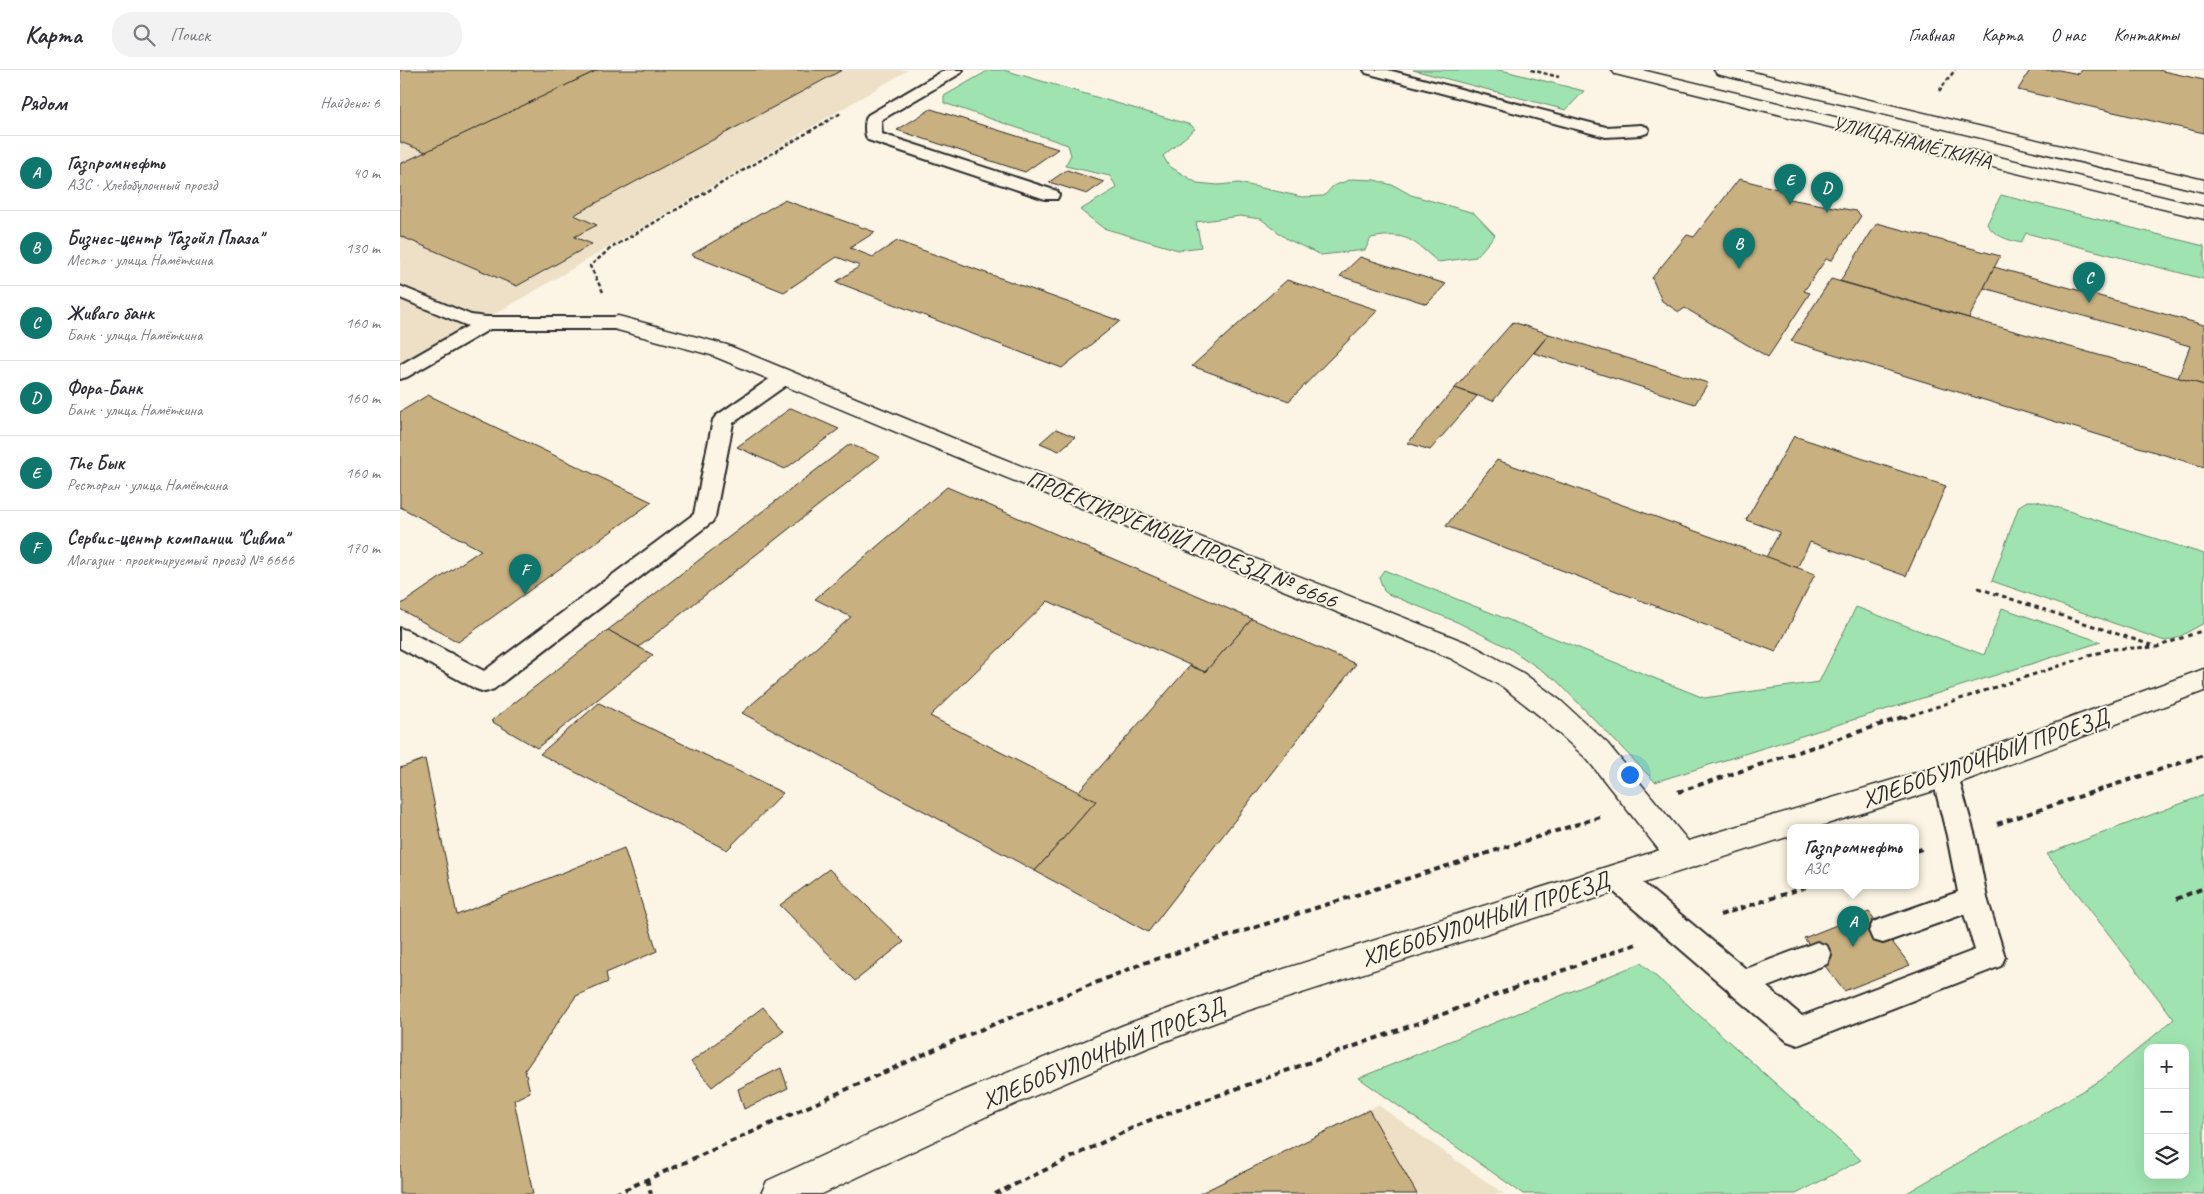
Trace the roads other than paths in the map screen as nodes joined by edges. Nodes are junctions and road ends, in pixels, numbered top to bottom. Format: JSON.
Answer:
{"nodes":[{"id":1,"x":956,"y":70,"type":"edge"},
{"id":2,"x":1371,"y":70,"type":"edge"},
{"id":3,"x":1621,"y":70,"type":"edge"},
{"id":4,"x":1723,"y":70,"type":"edge"},
{"id":5,"x":1641,"y":130,"type":"dead end"},
{"id":6,"x":2204,"y":186,"type":"edge"},
{"id":7,"x":1051,"y":195,"type":"dead end"},
{"id":8,"x":2204,"y":214,"type":"edge"},
{"id":9,"x":400,"y":291,"type":"edge"},
{"id":10,"x":486,"y":323,"type":"junction"},
{"id":11,"x":618,"y":323,"type":"joint"},
{"id":12,"x":400,"y":373,"type":"edge"},
{"id":13,"x":785,"y":377,"type":"junction"},
{"id":14,"x":400,"y":637,"type":"edge"},
{"id":15,"x":2204,"y":680,"type":"edge"},
{"id":16,"x":1945,"y":776,"type":"junction"},
{"id":17,"x":1787,"y":824,"type":"edge"},
{"id":18,"x":1787,"y":824,"type":"edge"},
{"id":19,"x":1682,"y":856,"type":"junction"},
{"id":20,"x":1616,"y":877,"type":"junction"},
{"id":21,"x":1973,"y":898,"type":"junction"},
{"id":22,"x":1883,"y":931,"type":"dead end"},
{"id":23,"x":1817,"y":955,"type":"dead end"},
{"id":24,"x":1740,"y":984,"type":"junction"},
{"id":25,"x":780,"y":1194,"type":"edge"}],
"edges":[{"from":1,"to":7,"type":"lane"},
{"from":2,"to":5,"type":"lane"},
{"from":3,"to":8,"type":"street","name":"УЛИЦА НАМЁТКИНА"},
{"from":4,"to":6,"type":"street","name":"УЛИЦА НАМЁТКИНА"},
{"from":9,"to":10,"type":"lane"},
{"from":10,"to":11,"type":"lane"},
{"from":10,"to":12,"type":"lane"},
{"from":11,"to":13,"type":"street","name":"ПРОЕКТИРУЕМЫЙ ПРОЕЗД № 6666"},
{"from":13,"to":14,"type":"lane"},
{"from":13,"to":19,"type":"street","name":"ПРОЕКТИРУЕМЫЙ ПРОЕЗД № 6666"},
{"from":15,"to":16,"type":"street","name":"ХЛЕБОБУЛОЧНЫЙ ПРОЕЗД"},
{"from":16,"to":18,"type":"street","name":"ХЛЕБОБУЛОЧНЫЙ ПРОЕЗД"},
{"from":16,"to":21,"type":"lane"},
{"from":17,"to":19,"type":"street","name":"ХЛЕБОБУЛОЧНЫЙ ПРОЕЗД"},
{"from":19,"to":20,"type":"street","name":"ХЛЕБОБУЛОЧНЫЙ ПРОЕЗД"},
{"from":20,"to":24,"type":"lane"},
{"from":20,"to":25,"type":"street","name":"ХЛЕБОБУЛОЧНЫЙ ПРОЕЗД"},
{"from":21,"to":22,"type":"lane"},
{"from":21,"to":24,"type":"lane"},
{"from":23,"to":24,"type":"lane"}]}
